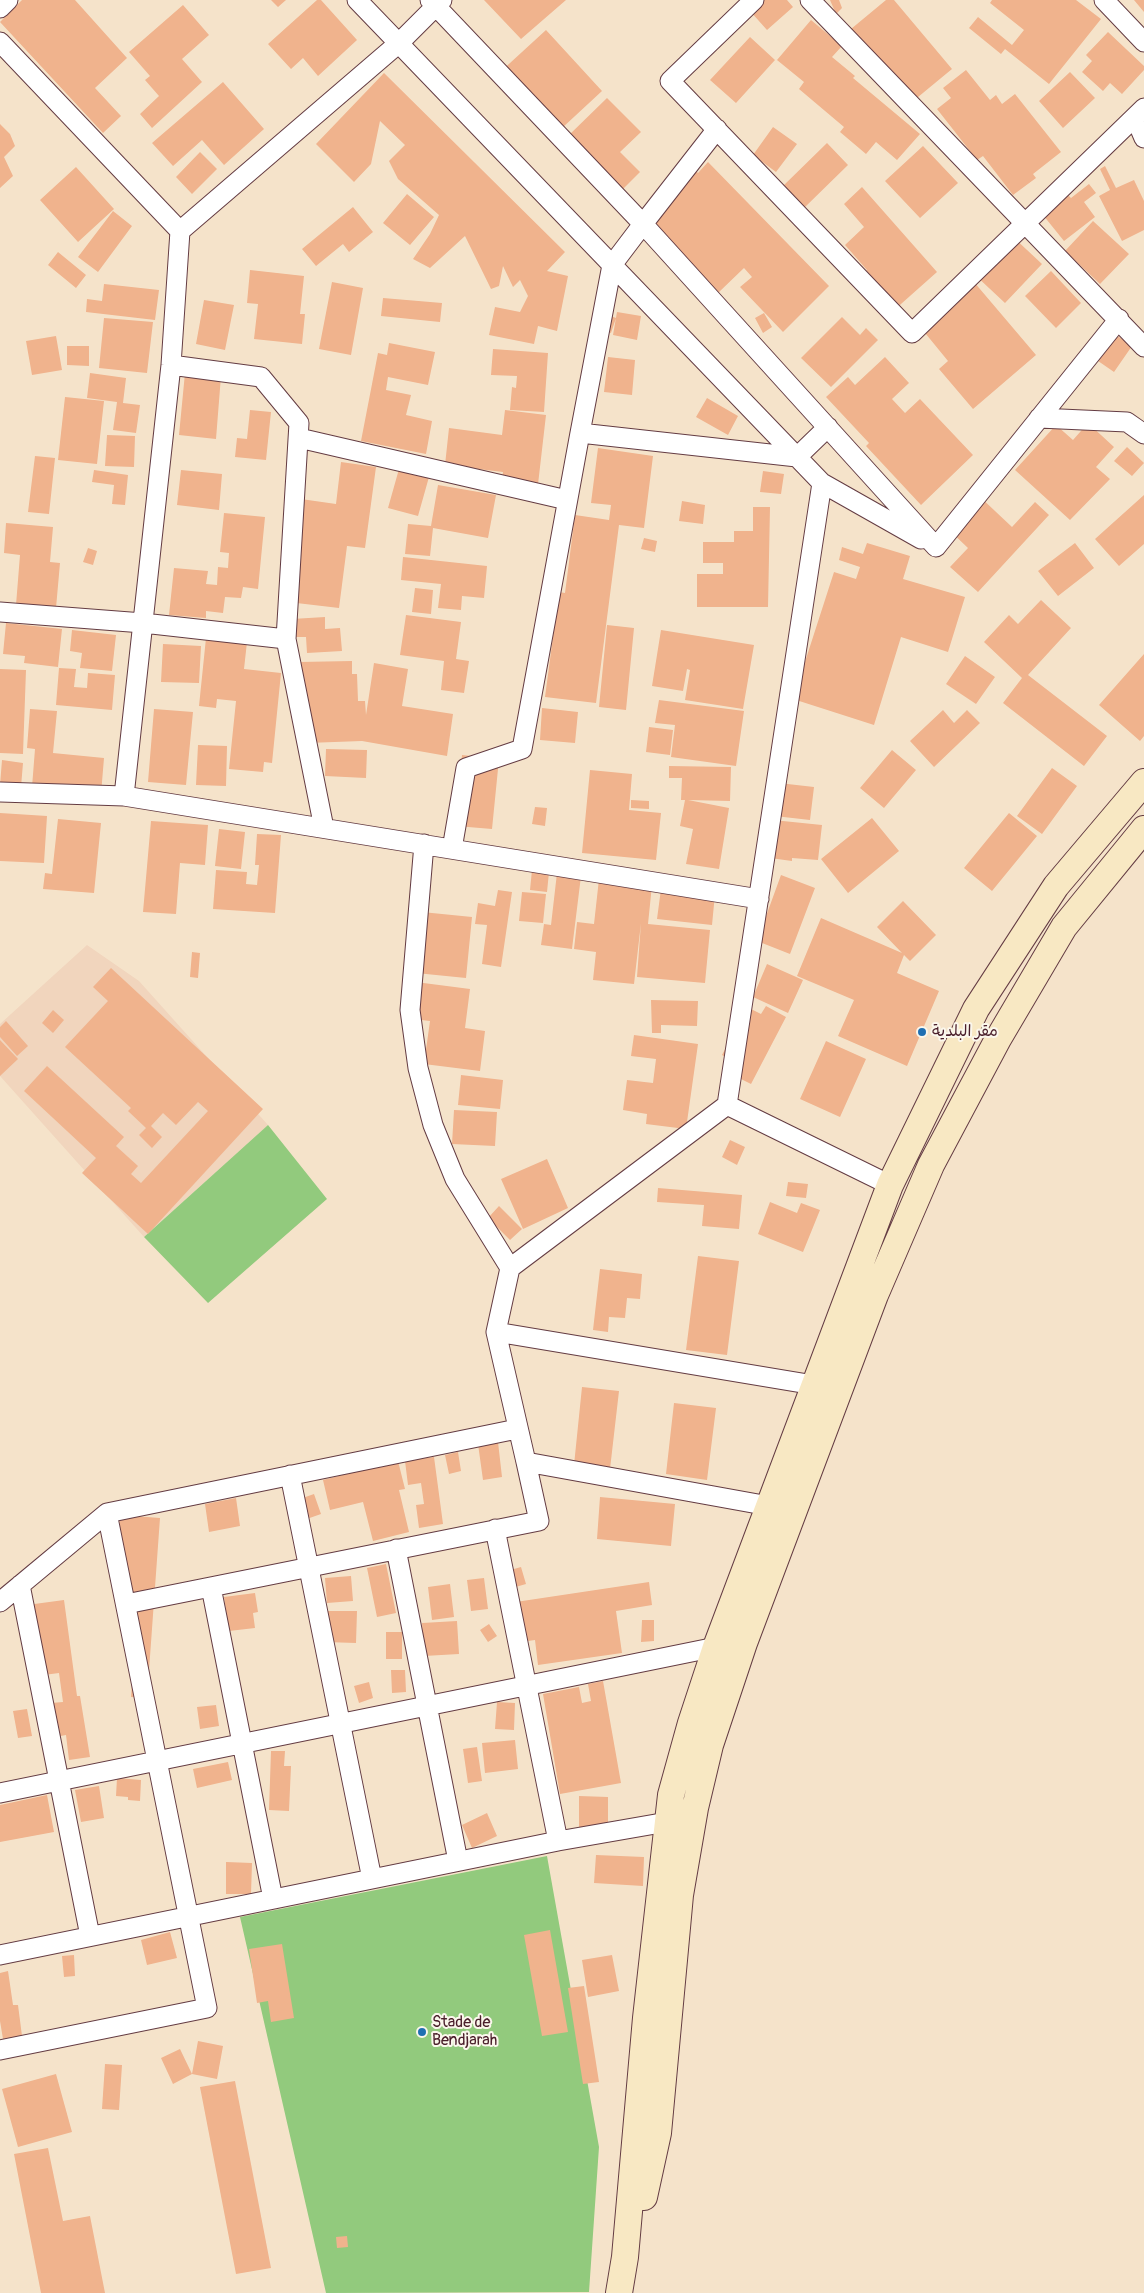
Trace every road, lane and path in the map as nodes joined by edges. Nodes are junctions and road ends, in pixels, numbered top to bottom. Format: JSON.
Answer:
{"nodes":[{"id":1,"x":8,"y":0,"type":"edge"},
{"id":2,"x":357,"y":0,"type":"edge"},
{"id":3,"x":754,"y":0,"type":"edge"},
{"id":4,"x":810,"y":0,"type":"edge"},
{"id":5,"x":1104,"y":0,"type":"edge"},
{"id":6,"x":436,"y":2,"type":"edge"},
{"id":7,"x":0,"y":8,"type":"edge"},
{"id":8,"x":0,"y":42,"type":"edge"},
{"id":9,"x":1144,"y":42,"type":"edge"},
{"id":10,"x":399,"y":43,"type":"junction"},
{"id":11,"x":1139,"y":112,"type":"edge"},
{"id":12,"x":717,"y":129,"type":"junction"},
{"id":13,"x":1144,"y":138,"type":"edge"},
{"id":14,"x":1024,"y":223,"type":"junction"},
{"id":15,"x":643,"y":224,"type":"junction"},
{"id":16,"x":180,"y":232,"type":"junction"},
{"id":17,"x":612,"y":265,"type":"junction"},
{"id":18,"x":1119,"y":319,"type":"junction"},
{"id":19,"x":1144,"y":347,"type":"edge"},
{"id":20,"x":171,"y":365,"type":"junction"},
{"id":21,"x":1039,"y":418,"type":"junction"},
{"id":22,"x":828,"y":427,"type":"junction"},
{"id":23,"x":580,"y":433,"type":"junction"},
{"id":24,"x":1144,"y":434,"type":"edge"},
{"id":25,"x":299,"y":438,"type":"junction"},
{"id":26,"x":797,"y":457,"type":"junction"},
{"id":27,"x":822,"y":483,"type":"junction"},
{"id":28,"x":568,"y":500,"type":"junction"},
{"id":29,"x":936,"y":547,"type":"junction"},
{"id":30,"x":0,"y":612,"type":"edge"},
{"id":31,"x":143,"y":623,"type":"junction"},
{"id":32,"x":286,"y":639,"type":"junction"},
{"id":33,"x":1144,"y":782,"type":"edge"},
{"id":34,"x":0,"y":792,"type":"edge"},
{"id":35,"x":124,"y":796,"type":"junction"},
{"id":36,"x":324,"y":828,"type":"junction"},
{"id":37,"x":1144,"y":830,"type":"edge"},
{"id":38,"x":424,"y":844,"type":"junction"},
{"id":39,"x":452,"y":849,"type":"junction"},
{"id":40,"x":759,"y":900,"type":"junction"},
{"id":41,"x":727,"y":1104,"type":"junction"},
{"id":42,"x":890,"y":1185,"type":"junction"},
{"id":43,"x":510,"y":1268,"type":"junction"},
{"id":44,"x":496,"y":1332,"type":"junction"},
{"id":45,"x":814,"y":1386,"type":"junction"},
{"id":46,"x":517,"y":1429,"type":"junction"},
{"id":47,"x":526,"y":1462,"type":"junction"},
{"id":48,"x":290,"y":1475,"type":"junction"},
{"id":49,"x":769,"y":1506,"type":"junction"},
{"id":50,"x":107,"y":1512,"type":"junction"},
{"id":51,"x":496,"y":1529,"type":"junction"},
{"id":52,"x":396,"y":1549,"type":"junction"},
{"id":53,"x":309,"y":1567,"type":"junction"},
{"id":54,"x":20,"y":1585,"type":"junction"},
{"id":55,"x":211,"y":1587,"type":"junction"},
{"id":56,"x":0,"y":1602,"type":"edge"},
{"id":57,"x":126,"y":1604,"type":"junction"},
{"id":58,"x":716,"y":1647,"type":"junction"},
{"id":59,"x":527,"y":1686,"type":"junction"},
{"id":60,"x":427,"y":1706,"type":"junction"},
{"id":61,"x":340,"y":1724,"type":"junction"},
{"id":62,"x":242,"y":1744,"type":"junction"},
{"id":63,"x":157,"y":1761,"type":"junction"},
{"id":64,"x":59,"y":1781,"type":"junction"},
{"id":65,"x":0,"y":1793,"type":"edge"},
{"id":66,"x":667,"y":1822,"type":"junction"},
{"id":67,"x":558,"y":1841,"type":"junction"},
{"id":68,"x":458,"y":1861,"type":"junction"},
{"id":69,"x":372,"y":1879,"type":"junction"},
{"id":70,"x":273,"y":1899,"type":"junction"},
{"id":71,"x":188,"y":1916,"type":"junction"},
{"id":72,"x":90,"y":1936,"type":"junction"},
{"id":73,"x":0,"y":1954,"type":"edge"},
{"id":74,"x":0,"y":2050,"type":"edge"},
{"id":75,"x":625,"y":2257,"type":"junction"},
{"id":76,"x":620,"y":2293,"type":"edge"}],
"edges":[{"from":1,"to":7,"type":"street"},
{"from":2,"to":10,"type":"street"},
{"from":3,"to":12,"type":"street"},
{"from":4,"to":14,"type":"street"},
{"from":5,"to":9,"type":"street"},
{"from":6,"to":10,"type":"street"},
{"from":6,"to":15,"type":"street"},
{"from":8,"to":16,"type":"street"},
{"from":10,"to":16,"type":"street"},
{"from":10,"to":17,"type":"street"},
{"from":11,"to":13,"type":"street"},
{"from":11,"to":14,"type":"street"},
{"from":12,"to":14,"type":"street"},
{"from":12,"to":15,"type":"street"},
{"from":14,"to":18,"type":"street"},
{"from":15,"to":17,"type":"street"},
{"from":15,"to":22,"type":"street"},
{"from":16,"to":20,"type":"street"},
{"from":17,"to":23,"type":"street"},
{"from":17,"to":26,"type":"street"},
{"from":18,"to":19,"type":"street"},
{"from":18,"to":21,"type":"street"},
{"from":20,"to":25,"type":"street"},
{"from":20,"to":31,"type":"street"},
{"from":21,"to":24,"type":"street"},
{"from":21,"to":29,"type":"street"},
{"from":22,"to":26,"type":"street"},
{"from":22,"to":29,"type":"street"},
{"from":23,"to":26,"type":"street"},
{"from":23,"to":28,"type":"street"},
{"from":25,"to":28,"type":"street"},
{"from":25,"to":32,"type":"street"},
{"from":26,"to":27,"type":"street"},
{"from":27,"to":29,"type":"street"},
{"from":27,"to":40,"type":"street"},
{"from":28,"to":39,"type":"street"},
{"from":30,"to":31,"type":"street"},
{"from":31,"to":32,"type":"street"},
{"from":31,"to":35,"type":"street"},
{"from":32,"to":36,"type":"street"},
{"from":33,"to":42,"type":"main road"},
{"from":34,"to":35,"type":"street"},
{"from":35,"to":36,"type":"street"},
{"from":36,"to":38,"type":"street"},
{"from":37,"to":75,"type":"main road"},
{"from":38,"to":39,"type":"street"},
{"from":38,"to":43,"type":"street"},
{"from":39,"to":40,"type":"street"},
{"from":40,"to":41,"type":"street"},
{"from":41,"to":42,"type":"street"},
{"from":41,"to":43,"type":"street"},
{"from":42,"to":45,"type":"main road"},
{"from":43,"to":44,"type":"street"},
{"from":44,"to":45,"type":"street"},
{"from":44,"to":46,"type":"street"},
{"from":45,"to":49,"type":"main road"},
{"from":46,"to":47,"type":"street"},
{"from":46,"to":48,"type":"street"},
{"from":47,"to":49,"type":"street"},
{"from":47,"to":51,"type":"street"},
{"from":48,"to":50,"type":"street"},
{"from":48,"to":53,"type":"street"},
{"from":49,"to":58,"type":"main road"},
{"from":50,"to":54,"type":"street"},
{"from":50,"to":57,"type":"street"},
{"from":51,"to":52,"type":"street"},
{"from":51,"to":59,"type":"street"},
{"from":52,"to":53,"type":"street"},
{"from":52,"to":60,"type":"street"},
{"from":53,"to":55,"type":"street"},
{"from":53,"to":61,"type":"street"},
{"from":54,"to":56,"type":"street"},
{"from":54,"to":64,"type":"street"},
{"from":55,"to":57,"type":"street"},
{"from":55,"to":62,"type":"street"},
{"from":57,"to":63,"type":"street"},
{"from":58,"to":59,"type":"street"},
{"from":58,"to":66,"type":"main road"},
{"from":59,"to":60,"type":"street"},
{"from":59,"to":67,"type":"street"},
{"from":60,"to":61,"type":"street"},
{"from":60,"to":68,"type":"street"},
{"from":61,"to":62,"type":"street"},
{"from":61,"to":69,"type":"street"},
{"from":62,"to":63,"type":"street"},
{"from":62,"to":70,"type":"street"},
{"from":63,"to":64,"type":"street"},
{"from":63,"to":71,"type":"street"},
{"from":64,"to":65,"type":"street"},
{"from":64,"to":72,"type":"street"},
{"from":66,"to":67,"type":"street"},
{"from":66,"to":75,"type":"main road"},
{"from":67,"to":68,"type":"street"},
{"from":68,"to":69,"type":"street"},
{"from":69,"to":70,"type":"street"},
{"from":70,"to":71,"type":"street"},
{"from":71,"to":72,"type":"street"},
{"from":71,"to":74,"type":"street"},
{"from":72,"to":73,"type":"street"},
{"from":75,"to":76,"type":"main road"}]}
